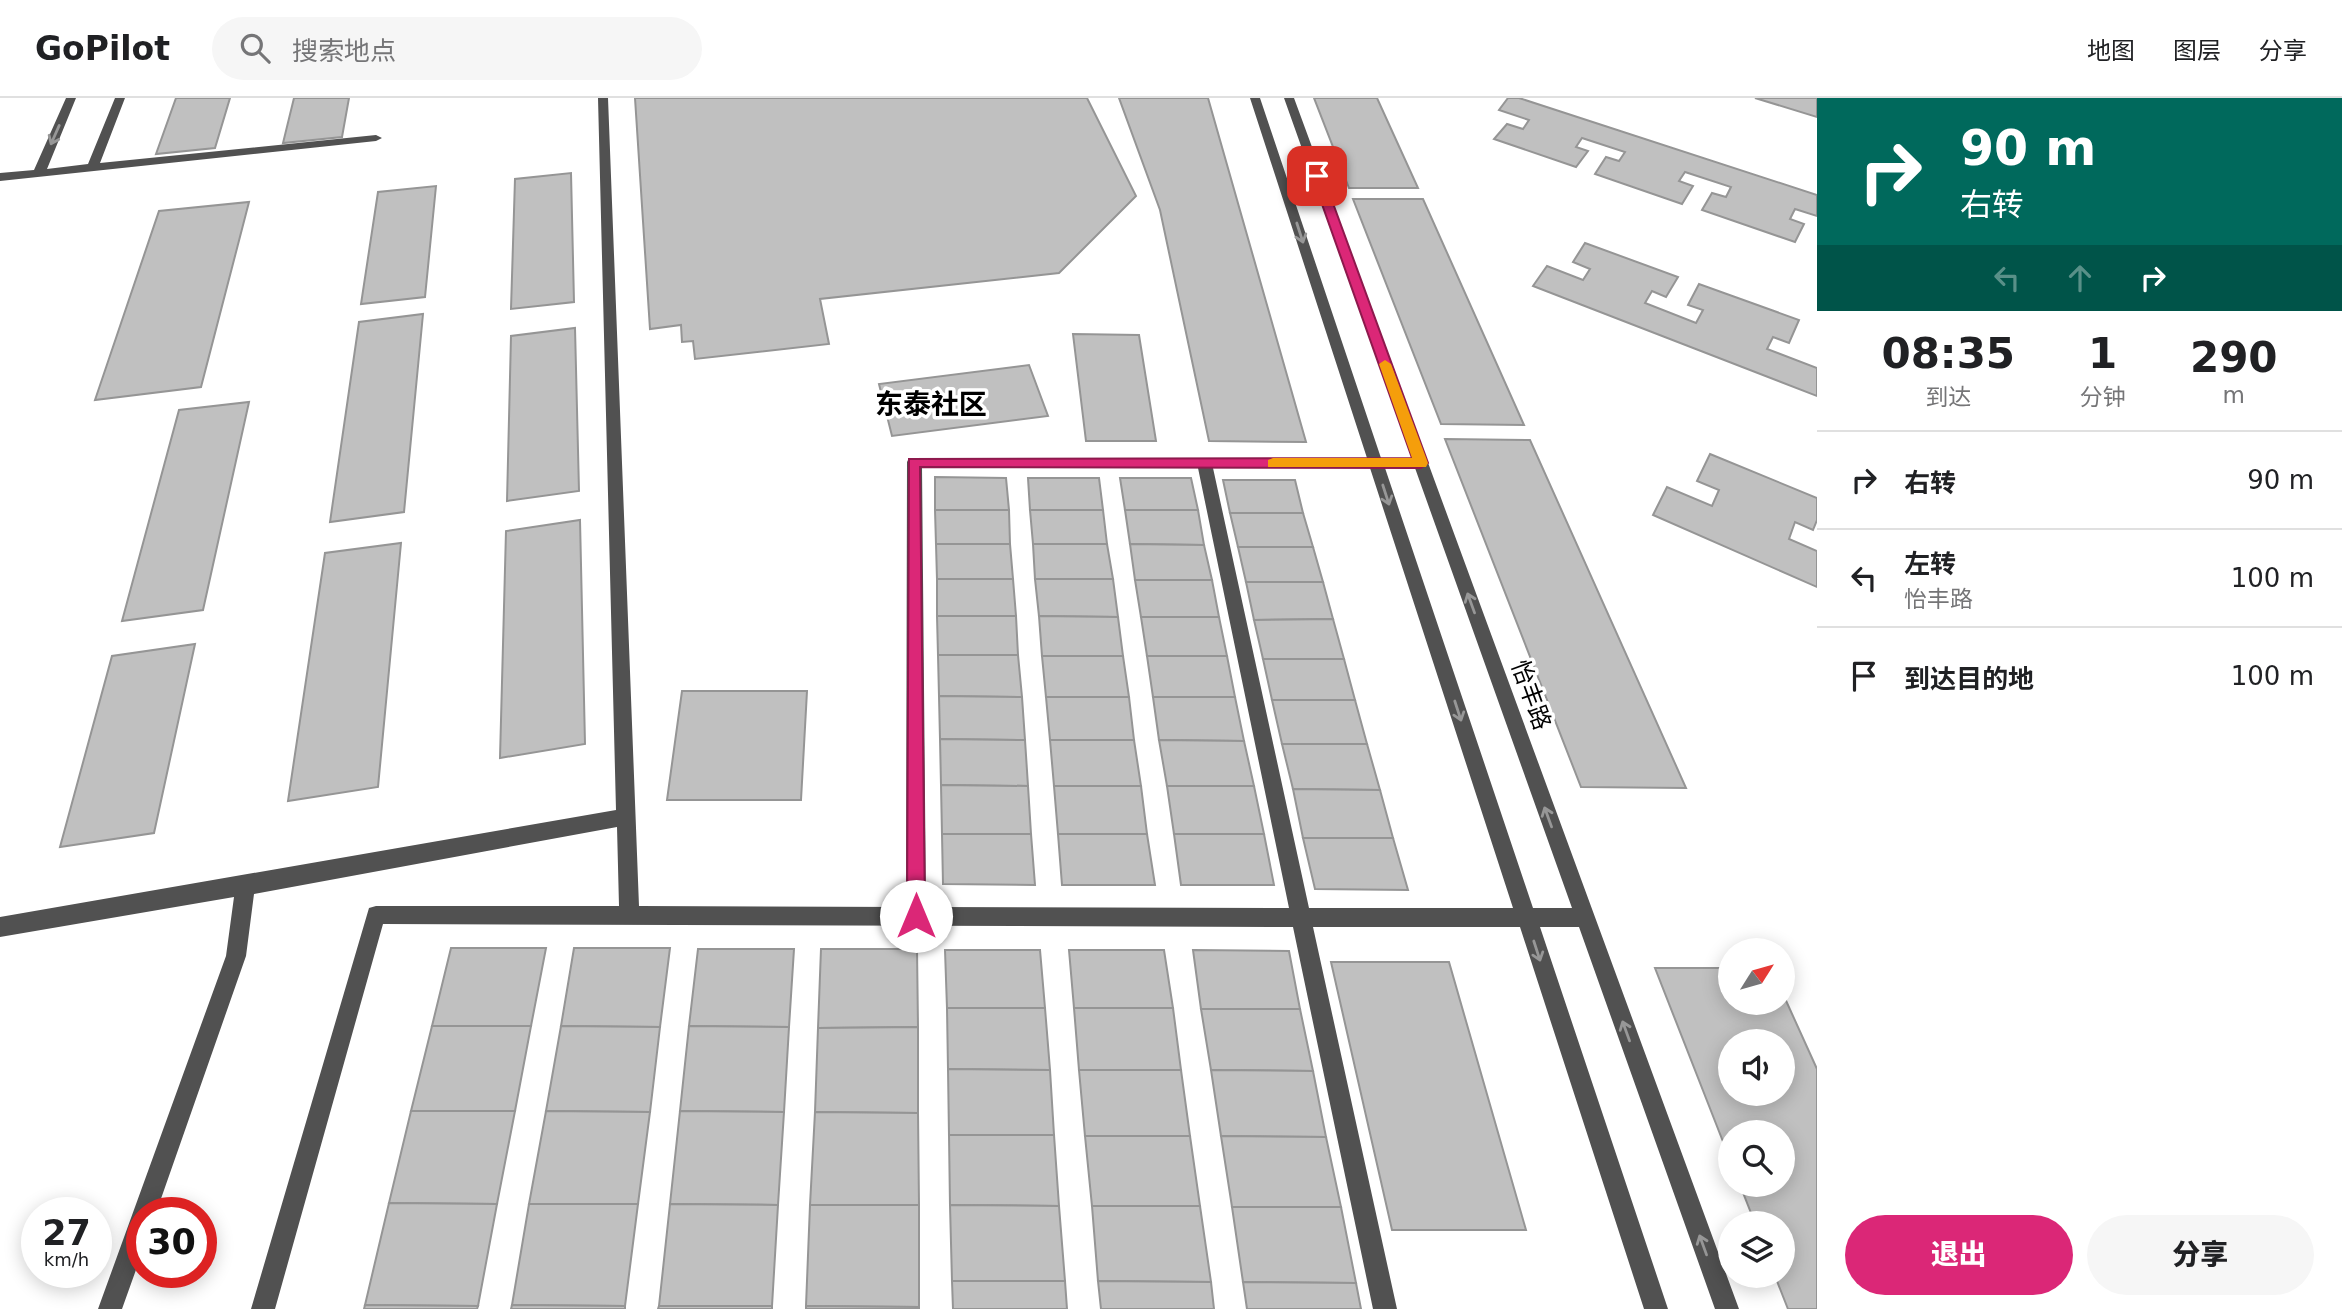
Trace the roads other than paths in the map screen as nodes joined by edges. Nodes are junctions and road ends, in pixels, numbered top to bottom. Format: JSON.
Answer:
{"nodes":[{"id":1,"x":71,"y":98,"type":"edge"},
{"id":2,"x":120,"y":98,"type":"edge"},
{"id":3,"x":603,"y":98,"type":"edge"},
{"id":4,"x":1255,"y":98,"type":"edge"},
{"id":5,"x":1289,"y":98,"type":"edge"},
{"id":6,"x":376,"y":138,"type":"dead end"},
{"id":7,"x":93,"y":167,"type":"junction"},
{"id":8,"x":38,"y":173,"type":"junction"},
{"id":9,"x":0,"y":177,"type":"edge"},
{"id":10,"x":1204,"y":463,"type":"junction"},
{"id":11,"x":1376,"y":463,"type":"junction"},
{"id":12,"x":1421,"y":463,"type":"junction"},
{"id":13,"x":626,"y":817,"type":"junction"},
{"id":14,"x":245,"y":886,"type":"junction"},
{"id":15,"x":629,"y":916,"type":"junction"},
{"id":16,"x":916,"y":916,"type":"junction"},
{"id":17,"x":1302,"y":918,"type":"junction"},
{"id":18,"x":1526,"y":918,"type":"junction"},
{"id":19,"x":1585,"y":918,"type":"junction"},
{"id":20,"x":0,"y":927,"type":"edge"},
{"id":21,"x":150,"y":1197,"type":"edge"},
{"id":22,"x":126,"y":1264,"type":"edge"},
{"id":23,"x":110,"y":1309,"type":"edge"},
{"id":24,"x":263,"y":1309,"type":"edge"},
{"id":25,"x":1385,"y":1309,"type":"edge"},
{"id":26,"x":1656,"y":1309,"type":"edge"},
{"id":27,"x":1727,"y":1309,"type":"edge"}],
"edges":[{"from":1,"to":8,"type":"street","one_way":true},
{"from":2,"to":7,"type":"street"},
{"from":3,"to":13,"type":"street"},
{"from":4,"to":11,"type":"street","one_way":true},
{"from":5,"to":12,"type":"street","name":"怡丰路"},
{"from":6,"to":7,"type":"street"},
{"from":7,"to":8,"type":"street"},
{"from":8,"to":9,"type":"street"},
{"from":10,"to":11,"type":"street"},
{"from":10,"to":16,"type":"street"},
{"from":10,"to":17,"type":"street"},
{"from":11,"to":12,"type":"street"},
{"from":11,"to":18,"type":"street","one_way":true},
{"from":19,"to":12,"type":"street","name":"怡丰路","one_way":true},
{"from":13,"to":14,"type":"street"},
{"from":13,"to":15,"type":"street"},
{"from":14,"to":20,"type":"street"},
{"from":14,"to":21,"type":"street"},
{"from":15,"to":16,"type":"street"},
{"from":15,"to":24,"type":"street"},
{"from":16,"to":17,"type":"street"},
{"from":17,"to":18,"type":"street"},
{"from":17,"to":25,"type":"street"},
{"from":18,"to":19,"type":"street"},
{"from":18,"to":26,"type":"street","one_way":true},
{"from":27,"to":19,"type":"street","name":"怡丰路","one_way":true},
{"from":22,"to":23,"type":"street"}]}
